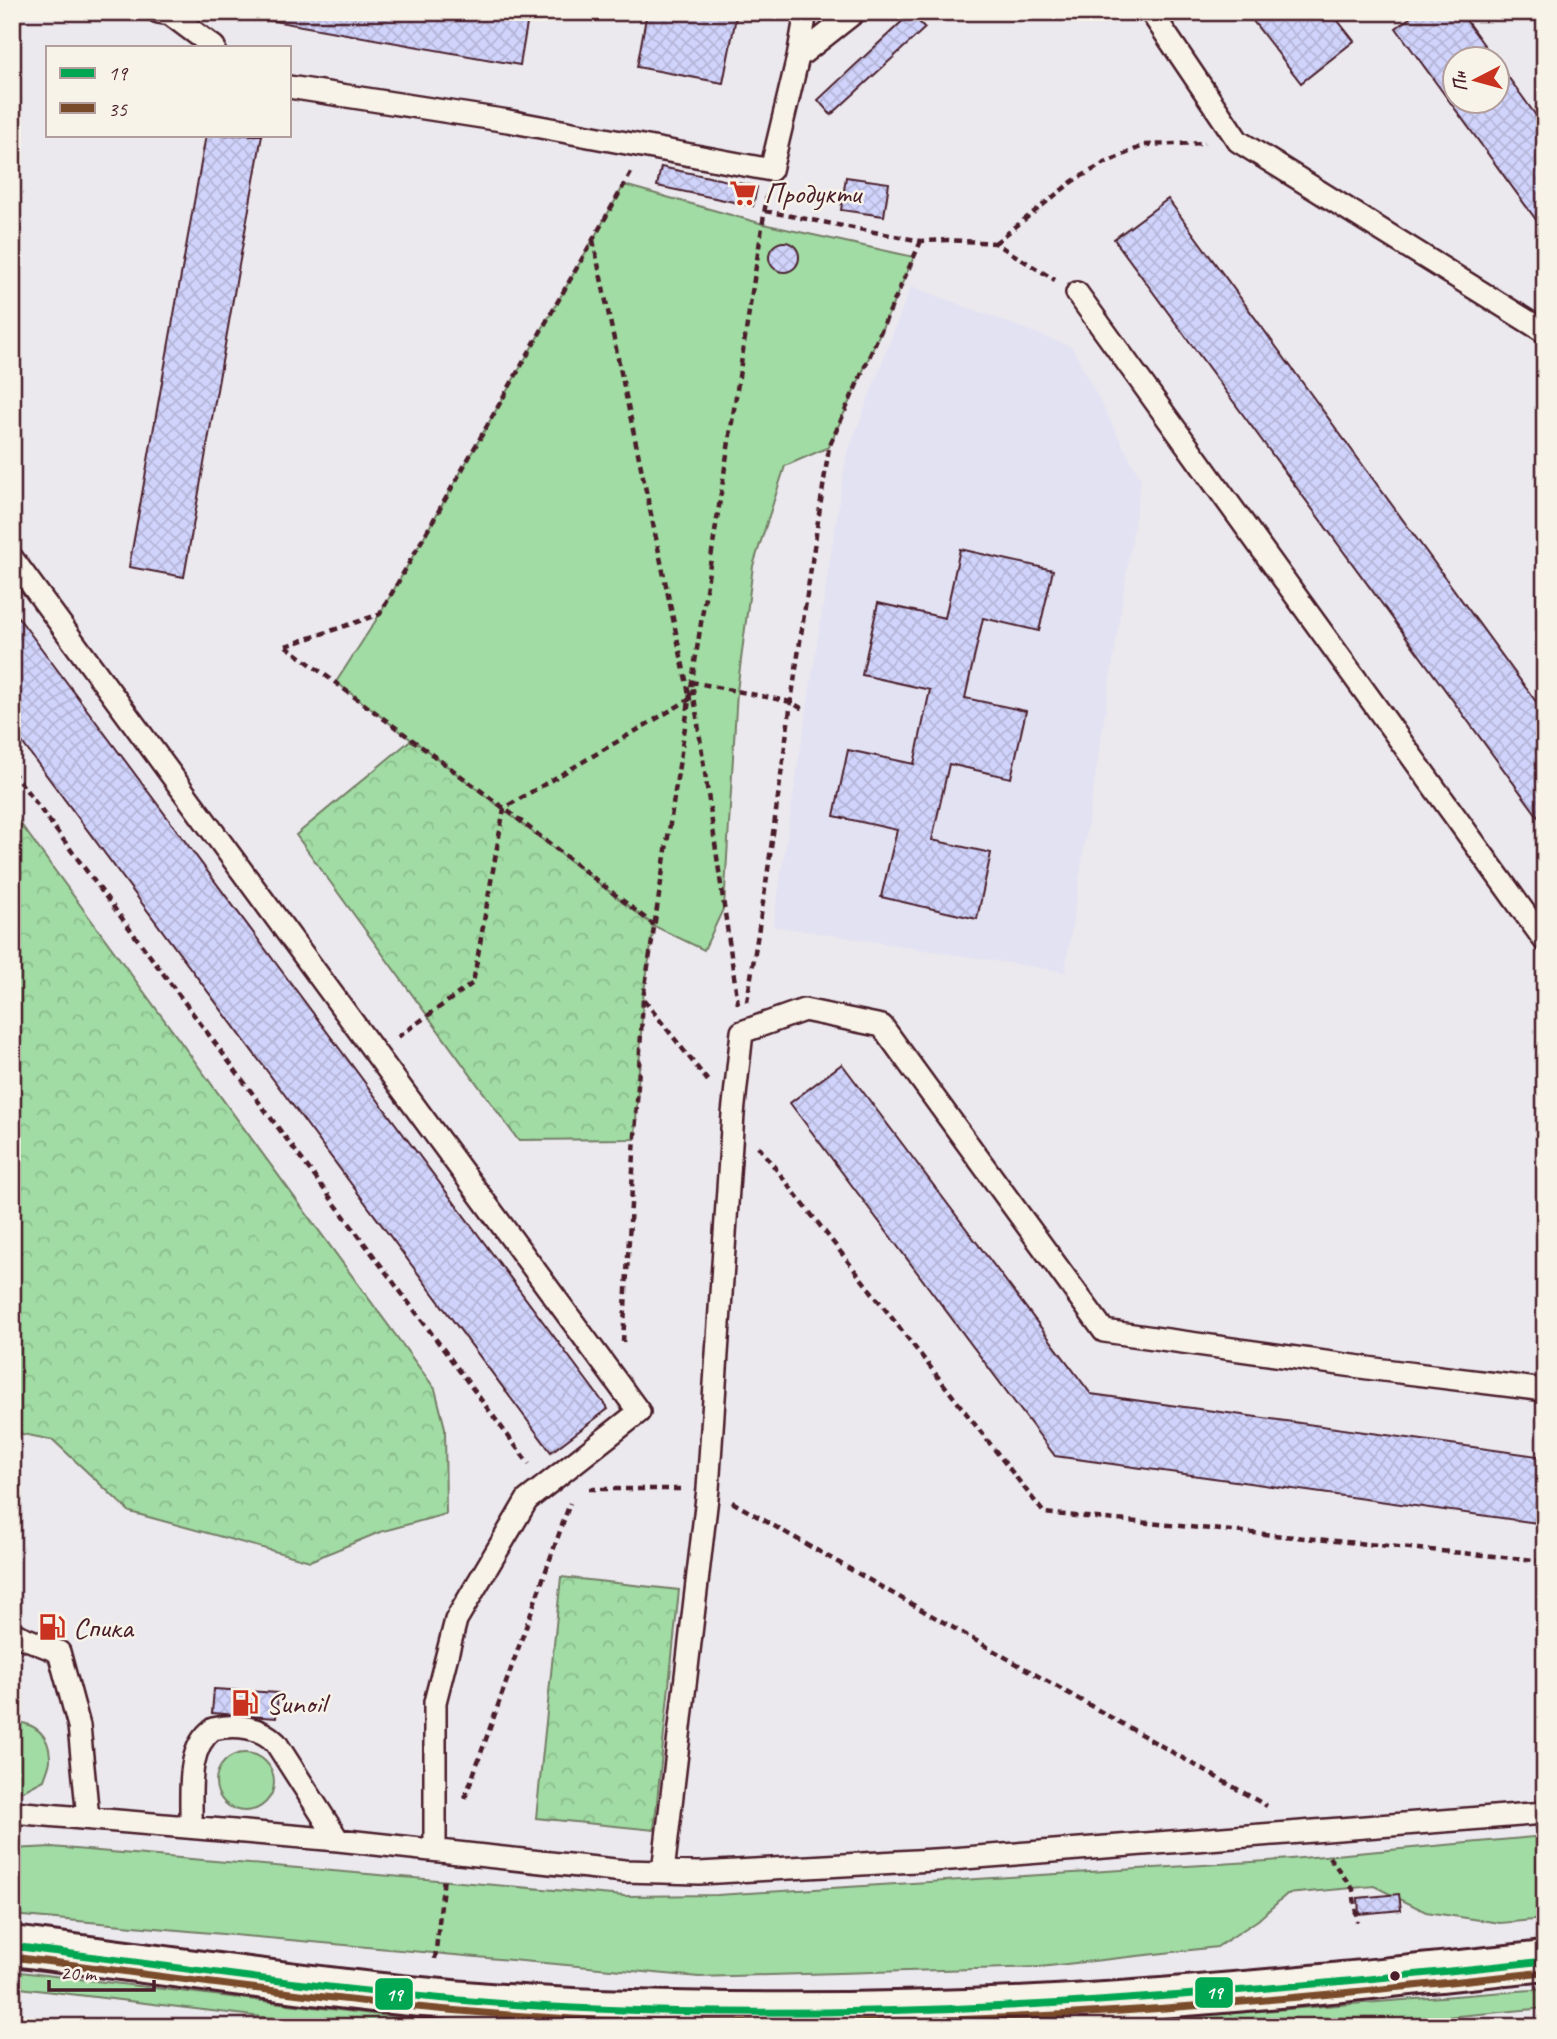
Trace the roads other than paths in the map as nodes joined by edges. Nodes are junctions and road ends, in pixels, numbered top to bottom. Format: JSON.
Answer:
{"nodes":[{"id":1,"x":158,"y":12,"type":"edge"},
{"id":2,"x":806,"y":12,"type":"edge"},
{"id":3,"x":855,"y":12,"type":"edge"},
{"id":4,"x":1152,"y":12,"type":"edge"},
{"id":5,"x":213,"y":46,"type":"edge"},
{"id":6,"x":798,"y":57,"type":"junction"},
{"id":7,"x":290,"y":87,"type":"edge"},
{"id":8,"x":1077,"y":293,"type":"road end"},
{"id":9,"x":1545,"y":332,"type":"edge"},
{"id":10,"x":12,"y":558,"type":"edge"},
{"id":11,"x":1545,"y":941,"type":"edge"},
{"id":12,"x":1545,"y":1391,"type":"edge"},
{"id":13,"x":12,"y":1633,"type":"edge"},
{"id":14,"x":12,"y":1812,"type":"edge"},
{"id":15,"x":1545,"y":1813,"type":"edge"},
{"id":16,"x":88,"y":1818,"type":"junction"},
{"id":17,"x":191,"y":1826,"type":"junction"},
{"id":18,"x":338,"y":1840,"type":"junction"},
{"id":19,"x":440,"y":1850,"type":"junction"},
{"id":20,"x":663,"y":1872,"type":"junction"},
{"id":21,"x":12,"y":1946,"type":"edge"},
{"id":22,"x":1545,"y":1961,"type":"edge"}],
"edges":[{"from":1,"to":5,"type":"lane"},
{"from":2,"to":6,"type":"lane"},
{"from":3,"to":6,"type":"lane"},
{"from":4,"to":9,"type":"lane"},
{"from":6,"to":7,"type":"lane"},
{"from":8,"to":11,"type":"lane"},
{"from":10,"to":19,"type":"lane"},
{"from":12,"to":20,"type":"lane"},
{"from":13,"to":16,"type":"lane"},
{"from":14,"to":16,"type":"lane"},
{"from":15,"to":20,"type":"lane"},
{"from":16,"to":17,"type":"lane"},
{"from":17,"to":18,"type":"lane"},
{"from":17,"to":18,"type":"lane"},
{"from":18,"to":19,"type":"lane"},
{"from":19,"to":20,"type":"lane"},
{"from":21,"to":22,"type":"main road"}]}
